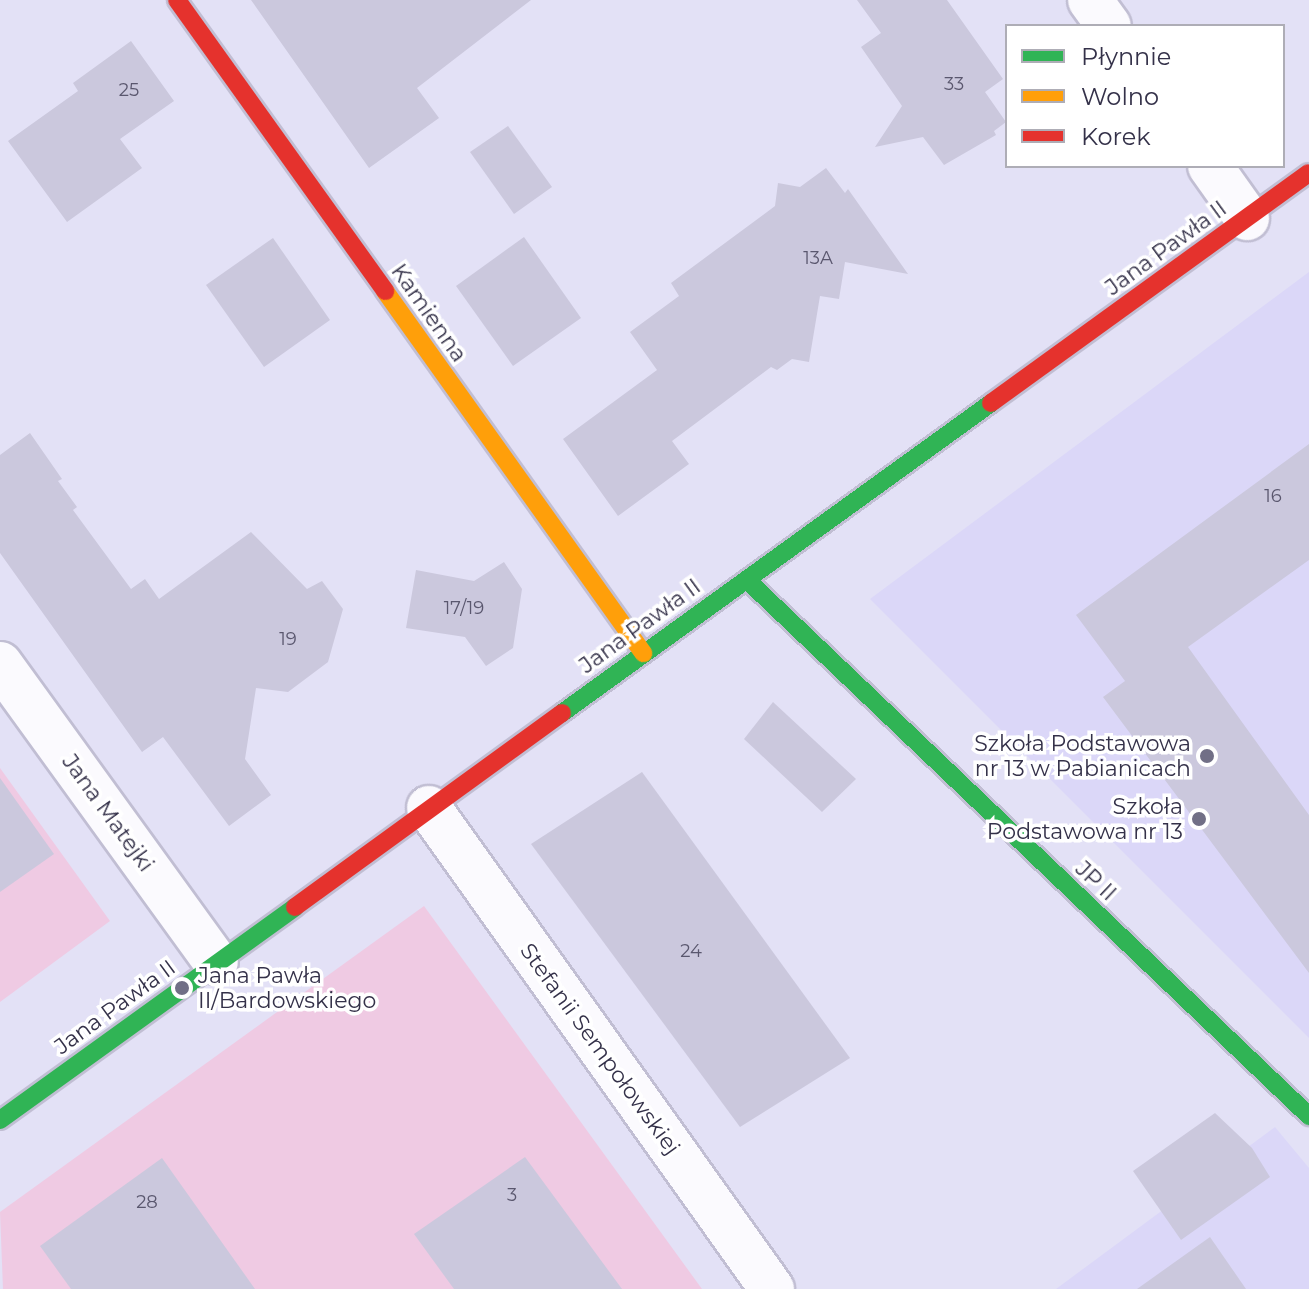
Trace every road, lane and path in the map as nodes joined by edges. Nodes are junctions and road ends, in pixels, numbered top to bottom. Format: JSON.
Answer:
{"nodes":[{"id":1,"x":177,"y":0,"type":"edge"},
{"id":2,"x":1090,"y":0,"type":"edge"},
{"id":3,"x":1108,"y":24,"type":"edge"},
{"id":4,"x":1211,"y":168,"type":"edge"},
{"id":5,"x":1309,"y":173,"type":"edge"},
{"id":6,"x":1247,"y":218,"type":"junction"},
{"id":7,"x":747,"y":580,"type":"junction"},
{"id":8,"x":643,"y":653,"type":"junction"},
{"id":9,"x":0,"y":664,"type":"edge"},
{"id":10,"x":429,"y":808,"type":"junction"},
{"id":11,"x":216,"y":962,"type":"junction"},
{"id":12,"x":1309,"y":1116,"type":"edge"},
{"id":13,"x":0,"y":1120,"type":"edge"},
{"id":14,"x":772,"y":1289,"type":"edge"}],
"edges":[{"from":1,"to":8,"type":"street","name":"Kamienna"},
{"from":2,"to":3,"type":"street"},
{"from":4,"to":6,"type":"street"},
{"from":5,"to":6,"type":"street","name":"Jana Pawła II"},
{"from":6,"to":7,"type":"street","name":"Jana Pawła II"},
{"from":7,"to":8,"type":"street","name":"Jana Pawła II"},
{"from":7,"to":12,"type":"street","name":"JP II"},
{"from":8,"to":10,"type":"street","name":"Jana Pawła II"},
{"from":9,"to":11,"type":"street","name":"Jana Matejki"},
{"from":10,"to":11,"type":"street","name":"Jana Pawła II"},
{"from":10,"to":14,"type":"street","name":"Stefanii Sempołowskiej"},
{"from":11,"to":13,"type":"street","name":"Jana Pawła II"}]}
